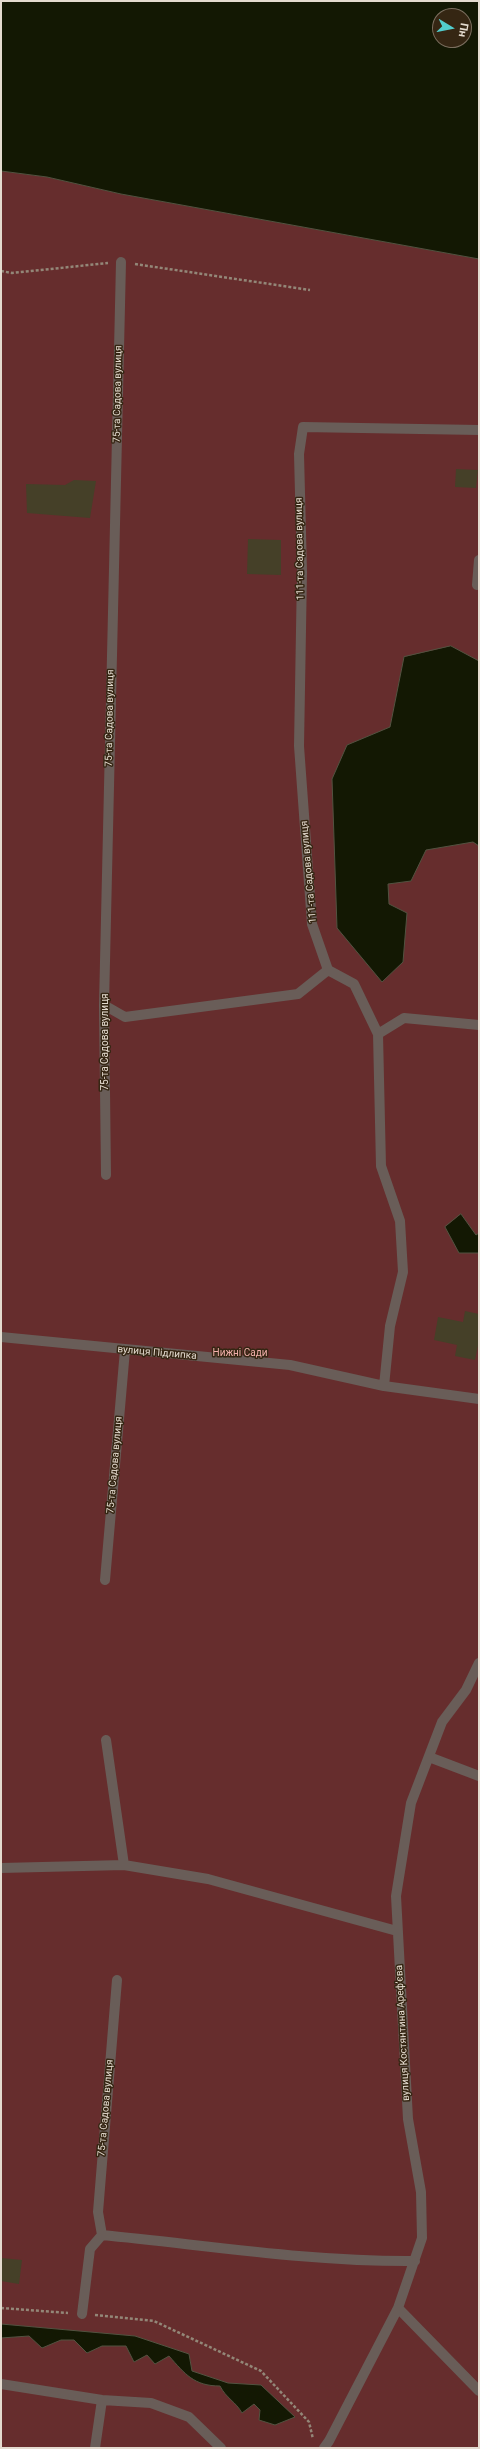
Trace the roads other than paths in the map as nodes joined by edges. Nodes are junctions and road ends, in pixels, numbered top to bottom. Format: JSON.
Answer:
{"nodes":[{"id":1,"x":121,"y":262,"type":"road end"},
{"id":2,"x":479,"y":430,"type":"edge"},
{"id":3,"x":479,"y":560,"type":"edge"},
{"id":4,"x":478,"y":585,"type":"dead end"},
{"id":5,"x":328,"y":970,"type":"junction"},
{"id":6,"x":104,"y":1005,"type":"junction"},
{"id":7,"x":479,"y":1025,"type":"edge"},
{"id":8,"x":378,"y":1034,"type":"junction"},
{"id":9,"x":106,"y":1175,"type":"dead end"},
{"id":10,"x":1,"y":1337,"type":"edge"},
{"id":11,"x":125,"y":1350,"type":"junction"},
{"id":12,"x":384,"y":1386,"type":"junction"},
{"id":13,"x":479,"y":1399,"type":"edge"},
{"id":14,"x":105,"y":1580,"type":"dead end"},
{"id":15,"x":479,"y":1663,"type":"edge"},
{"id":16,"x":106,"y":1740,"type":"dead end"},
{"id":17,"x":429,"y":1757,"type":"junction"},
{"id":18,"x":479,"y":1776,"type":"edge"},
{"id":19,"x":124,"y":1865,"type":"junction"},
{"id":20,"x":1,"y":1868,"type":"edge"},
{"id":21,"x":397,"y":1931,"type":"junction"},
{"id":22,"x":117,"y":1980,"type":"dead end"},
{"id":23,"x":102,"y":2235,"type":"junction"},
{"id":24,"x":415,"y":2261,"type":"junction"},
{"id":25,"x":398,"y":2308,"type":"junction"},
{"id":26,"x":82,"y":2314,"type":"road end"},
{"id":27,"x":1,"y":2384,"type":"edge"},
{"id":28,"x":479,"y":2391,"type":"edge"},
{"id":29,"x":102,"y":2400,"type":"junction"},
{"id":30,"x":95,"y":2448,"type":"edge"},
{"id":31,"x":221,"y":2448,"type":"edge"},
{"id":32,"x":324,"y":2448,"type":"edge"}],
"edges":[{"from":1,"to":6,"type":"street","name":"75-та Садова вулиця"},
{"from":2,"to":5,"type":"street","name":"111-та Садова вулиця"},
{"from":3,"to":4,"type":"street"},
{"from":5,"to":6,"type":"street"},
{"from":5,"to":8,"type":"street"},
{"from":6,"to":9,"type":"street","name":"75-та Садова вулиця"},
{"from":7,"to":8,"type":"street"},
{"from":8,"to":12,"type":"street"},
{"from":10,"to":11,"type":"street","name":"вулиця Підлипка"},
{"from":11,"to":12,"type":"street","name":"вулиця Підлипка"},
{"from":11,"to":14,"type":"street","name":"75-та Садова вулиця"},
{"from":12,"to":13,"type":"street","name":"вулиця Підлипка"},
{"from":15,"to":17,"type":"street","name":"вулиця Костянтина Арефʼєва"},
{"from":16,"to":19,"type":"street"},
{"from":17,"to":18,"type":"street"},
{"from":17,"to":21,"type":"street","name":"вулиця Костянтина Арефʼєва"},
{"from":19,"to":20,"type":"street"},
{"from":19,"to":21,"type":"street"},
{"from":21,"to":24,"type":"street","name":"вулиця Костянтина Арефʼєва"},
{"from":22,"to":23,"type":"street","name":"75-та Садова вулиця"},
{"from":23,"to":24,"type":"street"},
{"from":23,"to":26,"type":"street"},
{"from":24,"to":25,"type":"street","name":"вулиця Костянтина Арефʼєва"},
{"from":25,"to":28,"type":"street"},
{"from":25,"to":32,"type":"street","name":"вулиця Костянтина Арефʼєва"},
{"from":27,"to":29,"type":"street"},
{"from":29,"to":30,"type":"street"},
{"from":29,"to":31,"type":"street"}]}
